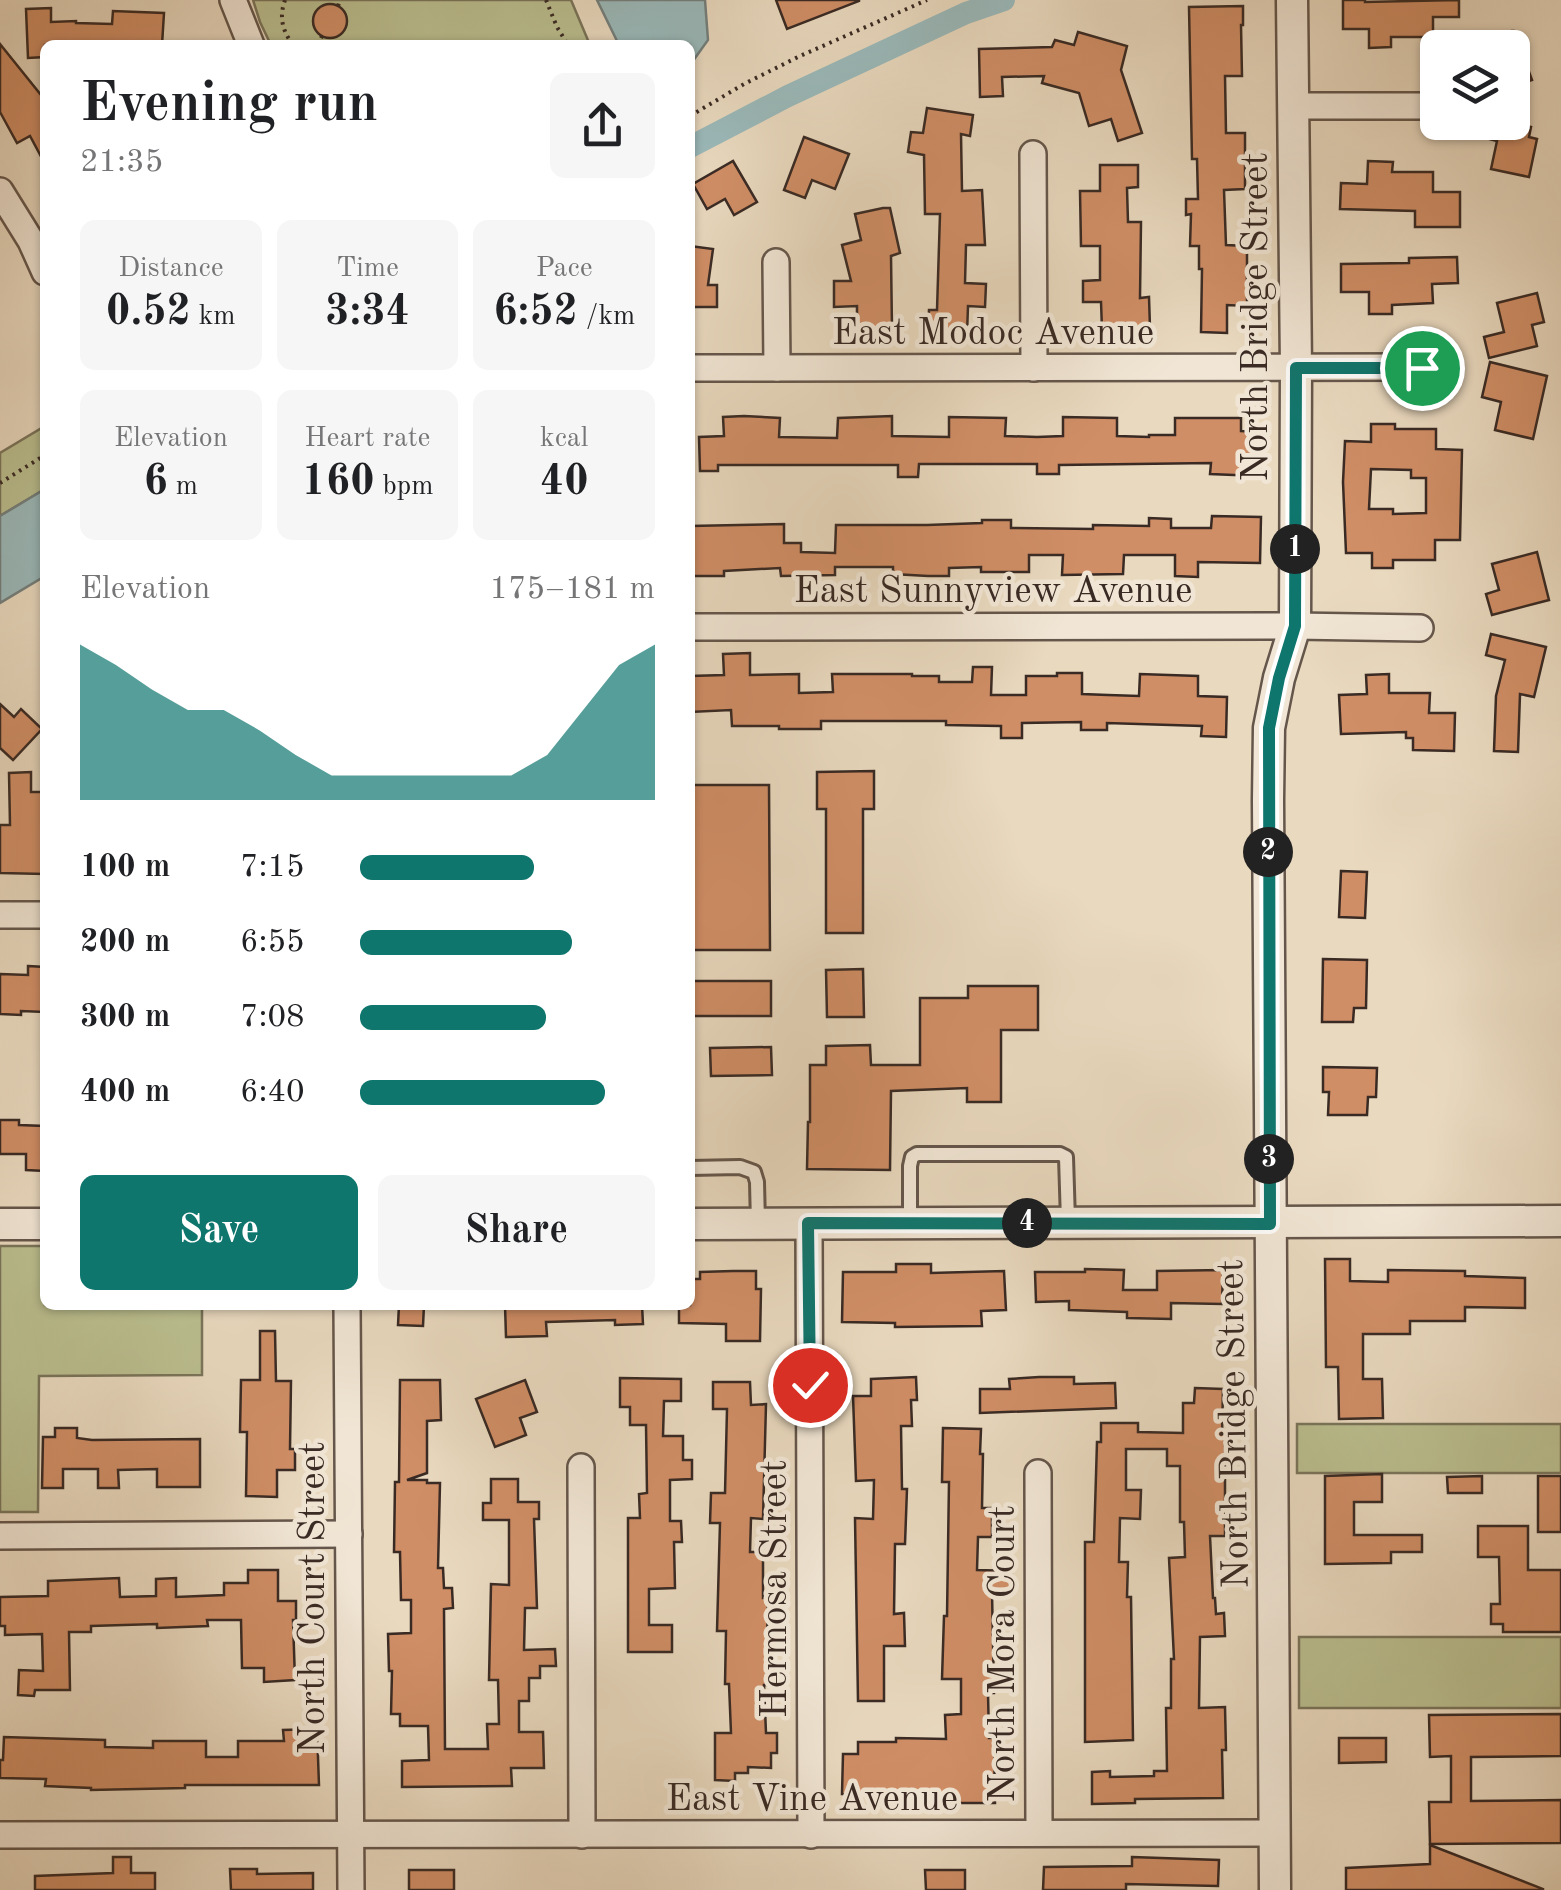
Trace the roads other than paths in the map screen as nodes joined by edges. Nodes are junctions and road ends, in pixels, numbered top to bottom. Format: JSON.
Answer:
{"nodes":[{"id":1,"x":233,"y":0,"type":"edge"},
{"id":2,"x":1292,"y":0,"type":"edge"},
{"id":3,"x":250,"y":40,"type":"edge"},
{"id":4,"x":1292,"y":106,"type":"junction"},
{"id":5,"x":1420,"y":106,"type":"dead end"},
{"id":6,"x":1033,"y":154,"type":"dead end"},
{"id":7,"x":0,"y":192,"type":"edge"},
{"id":8,"x":40,"y":262,"type":"edge"},
{"id":9,"x":776,"y":262,"type":"dead end"},
{"id":10,"x":695,"y":368,"type":"edge"},
{"id":11,"x":777,"y":368,"type":"junction"},
{"id":12,"x":1034,"y":368,"type":"junction"},
{"id":13,"x":1296,"y":368,"type":"junction"},
{"id":14,"x":1422,"y":368,"type":"dead end"},
{"id":15,"x":1295,"y":626,"type":"junction"},
{"id":16,"x":695,"y":627,"type":"edge"},
{"id":17,"x":1420,"y":628,"type":"dead end"},
{"id":18,"x":0,"y":915,"type":"edge"},
{"id":19,"x":40,"y":915,"type":"edge"},
{"id":20,"x":695,"y":1168,"type":"edge"},
{"id":21,"x":1561,"y":1221,"type":"edge"},
{"id":22,"x":808,"y":1223,"type":"junction"},
{"id":23,"x":910,"y":1223,"type":"junction"},
{"id":24,"x":1068,"y":1223,"type":"junction"},
{"id":25,"x":0,"y":1224,"type":"edge"},
{"id":26,"x":40,"y":1224,"type":"edge"},
{"id":27,"x":695,"y":1224,"type":"edge"},
{"id":28,"x":758,"y":1224,"type":"junction"},
{"id":29,"x":1270,"y":1224,"type":"junction"},
{"id":30,"x":346,"y":1310,"type":"edge"},
{"id":31,"x":582,"y":1467,"type":"dead end"},
{"id":32,"x":1038,"y":1474,"type":"dead end"},
{"id":33,"x":349,"y":1534,"type":"junction"},
{"id":34,"x":0,"y":1536,"type":"edge"},
{"id":35,"x":1274,"y":1833,"type":"junction"},
{"id":36,"x":1040,"y":1834,"type":"junction"},
{"id":37,"x":0,"y":1835,"type":"edge"},
{"id":38,"x":350,"y":1835,"type":"junction"},
{"id":39,"x":582,"y":1835,"type":"junction"},
{"id":40,"x":811,"y":1835,"type":"junction"},
{"id":41,"x":351,"y":1890,"type":"edge"},
{"id":42,"x":1275,"y":1890,"type":"edge"}],
"edges":[{"from":1,"to":3,"type":"street"},
{"from":2,"to":4,"type":"street","name":"North Bridge Street"},
{"from":4,"to":5,"type":"street"},
{"from":4,"to":13,"type":"street","name":"North Bridge Street"},
{"from":6,"to":12,"type":"street"},
{"from":7,"to":8,"type":"street"},
{"from":9,"to":11,"type":"street"},
{"from":10,"to":11,"type":"street","name":"East Modoc Avenue"},
{"from":11,"to":12,"type":"street","name":"East Modoc Avenue"},
{"from":12,"to":13,"type":"street","name":"East Modoc Avenue"},
{"from":13,"to":14,"type":"street","name":"East Modoc Avenue"},
{"from":13,"to":15,"type":"street","name":"North Bridge Street"},
{"from":15,"to":16,"type":"street","name":"East Sunnyview Avenue"},
{"from":15,"to":17,"type":"street","name":"East Sunnyview Avenue"},
{"from":15,"to":29,"type":"street","name":"North Bridge Street"},
{"from":18,"to":19,"type":"street"},
{"from":20,"to":28,"type":"lane"},
{"from":21,"to":29,"type":"street"},
{"from":22,"to":23,"type":"street"},
{"from":22,"to":28,"type":"street"},
{"from":22,"to":40,"type":"street","name":"Hermosa Street"},
{"from":23,"to":24,"type":"street"},
{"from":23,"to":24,"type":"lane"},
{"from":24,"to":29,"type":"street"},
{"from":25,"to":26,"type":"street"},
{"from":27,"to":28,"type":"street"},
{"from":29,"to":35,"type":"street","name":"North Bridge Street"},
{"from":30,"to":33,"type":"street","name":"North Court Street"},
{"from":31,"to":39,"type":"street"},
{"from":32,"to":36,"type":"street","name":"North Mora Court"},
{"from":33,"to":34,"type":"street"},
{"from":33,"to":38,"type":"street","name":"North Court Street"},
{"from":35,"to":36,"type":"street","name":"East Vine Avenue"},
{"from":35,"to":42,"type":"street","name":"North Bridge Street"},
{"from":36,"to":40,"type":"street","name":"East Vine Avenue"},
{"from":37,"to":38,"type":"street","name":"East Vine Avenue"},
{"from":38,"to":39,"type":"street","name":"East Vine Avenue"},
{"from":38,"to":41,"type":"street","name":"North Court Street"},
{"from":39,"to":40,"type":"street","name":"East Vine Avenue"}]}
